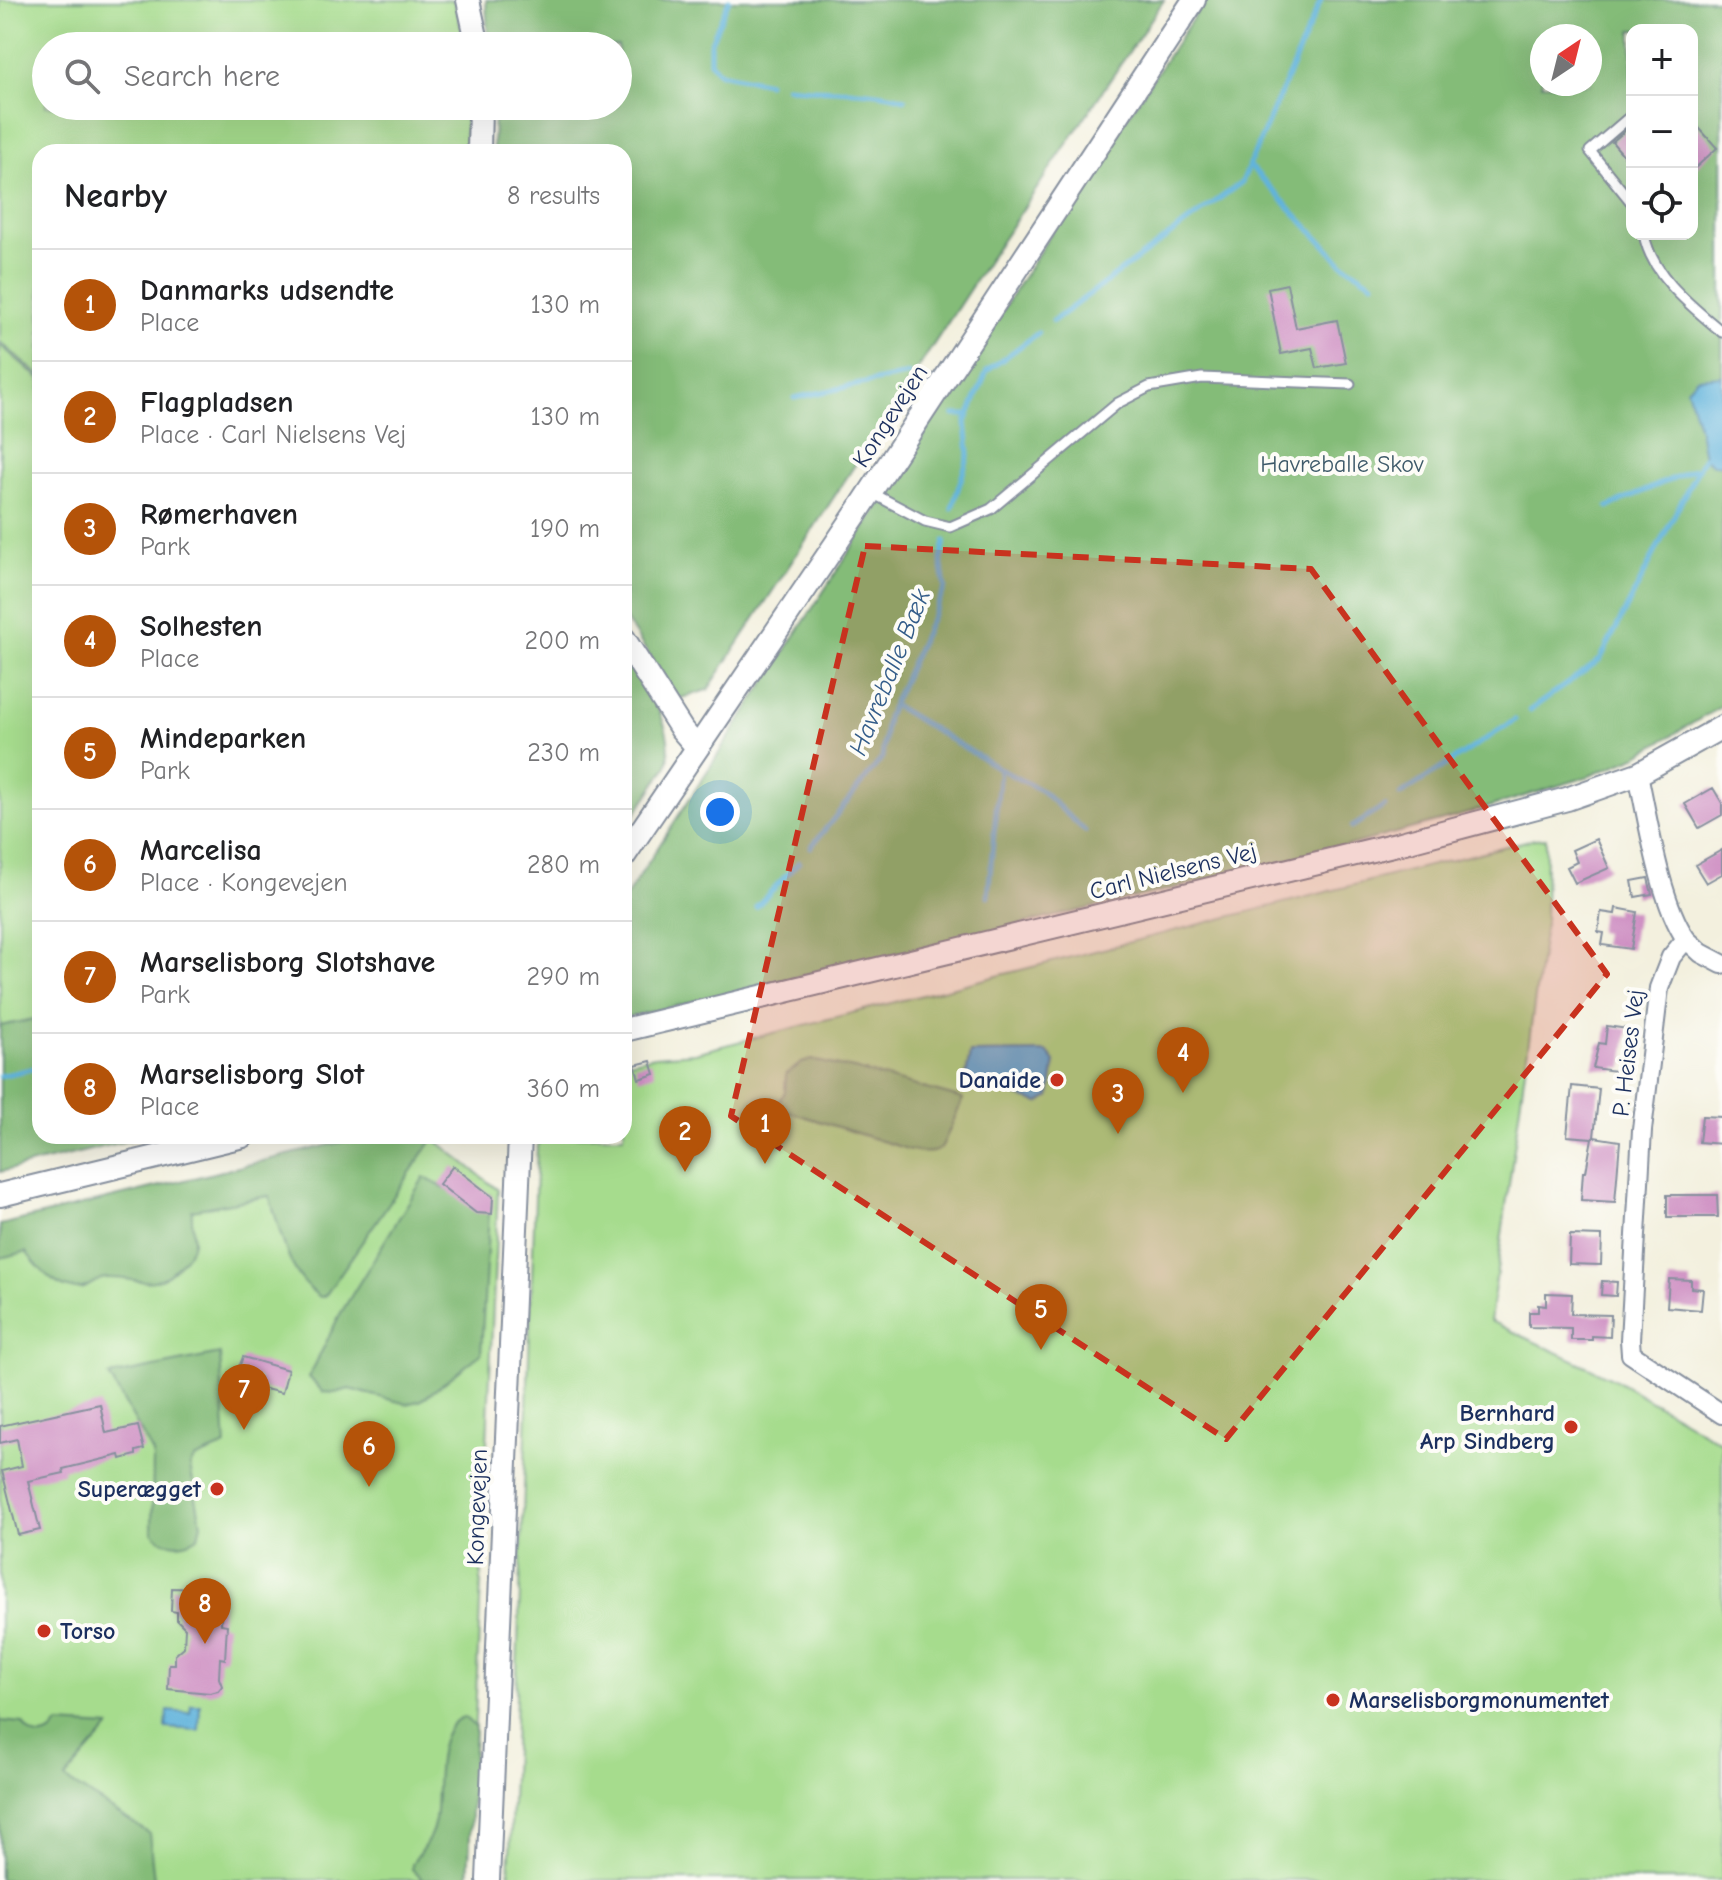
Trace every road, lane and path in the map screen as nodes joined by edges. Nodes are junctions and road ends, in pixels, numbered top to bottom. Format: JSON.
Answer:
{"nodes":[{"id":1,"x":468,"y":0,"type":"edge"},
{"id":2,"x":1194,"y":0,"type":"edge"},
{"id":3,"x":475,"y":32,"type":"edge"},
{"id":4,"x":480,"y":120,"type":"edge"},
{"id":5,"x":1626,"y":120,"type":"edge"},
{"id":6,"x":479,"y":144,"type":"edge"},
{"id":7,"x":1626,"y":196,"type":"edge"},
{"id":8,"x":1645,"y":240,"type":"edge"},
{"id":9,"x":1722,"y":332,"type":"edge"},
{"id":10,"x":1350,"y":384,"type":"dead end"},
{"id":11,"x":871,"y":492,"type":"junction"},
{"id":12,"x":632,"y":652,"type":"edge"},
{"id":13,"x":1722,"y":727,"type":"edge"},
{"id":14,"x":697,"y":747,"type":"junction"},
{"id":15,"x":1638,"y":774,"type":"junction"},
{"id":16,"x":632,"y":844,"type":"edge"},
{"id":17,"x":1686,"y":939,"type":"junction"},
{"id":18,"x":1722,"y":964,"type":"edge"},
{"id":19,"x":632,"y":1028,"type":"edge"},
{"id":20,"x":210,"y":1144,"type":"edge"},
{"id":21,"x":520,"y":1144,"type":"edge"},
{"id":22,"x":0,"y":1195,"type":"edge"},
{"id":23,"x":1722,"y":1414,"type":"edge"},
{"id":24,"x":488,"y":1880,"type":"edge"}],
"edges":[{"from":1,"to":3,"type":"street"},
{"from":2,"to":11,"type":"street","name":"Kongevejen"},
{"from":4,"to":6,"type":"street"},
{"from":5,"to":7,"type":"lane"},
{"from":8,"to":9,"type":"lane"},
{"from":10,"to":11,"type":"lane"},
{"from":11,"to":14,"type":"street","name":"Kongevejen"},
{"from":12,"to":14,"type":"street"},
{"from":13,"to":15,"type":"street","name":"Carl Nielsens Vej"},
{"from":14,"to":16,"type":"street","name":"Kongevejen"},
{"from":15,"to":17,"type":"street"},
{"from":15,"to":19,"type":"street","name":"Carl Nielsens Vej"},
{"from":17,"to":18,"type":"street"},
{"from":17,"to":23,"type":"street","name":"P. Heises Vej"},
{"from":20,"to":22,"type":"street"},
{"from":21,"to":24,"type":"street","name":"Kongevejen"}]}
